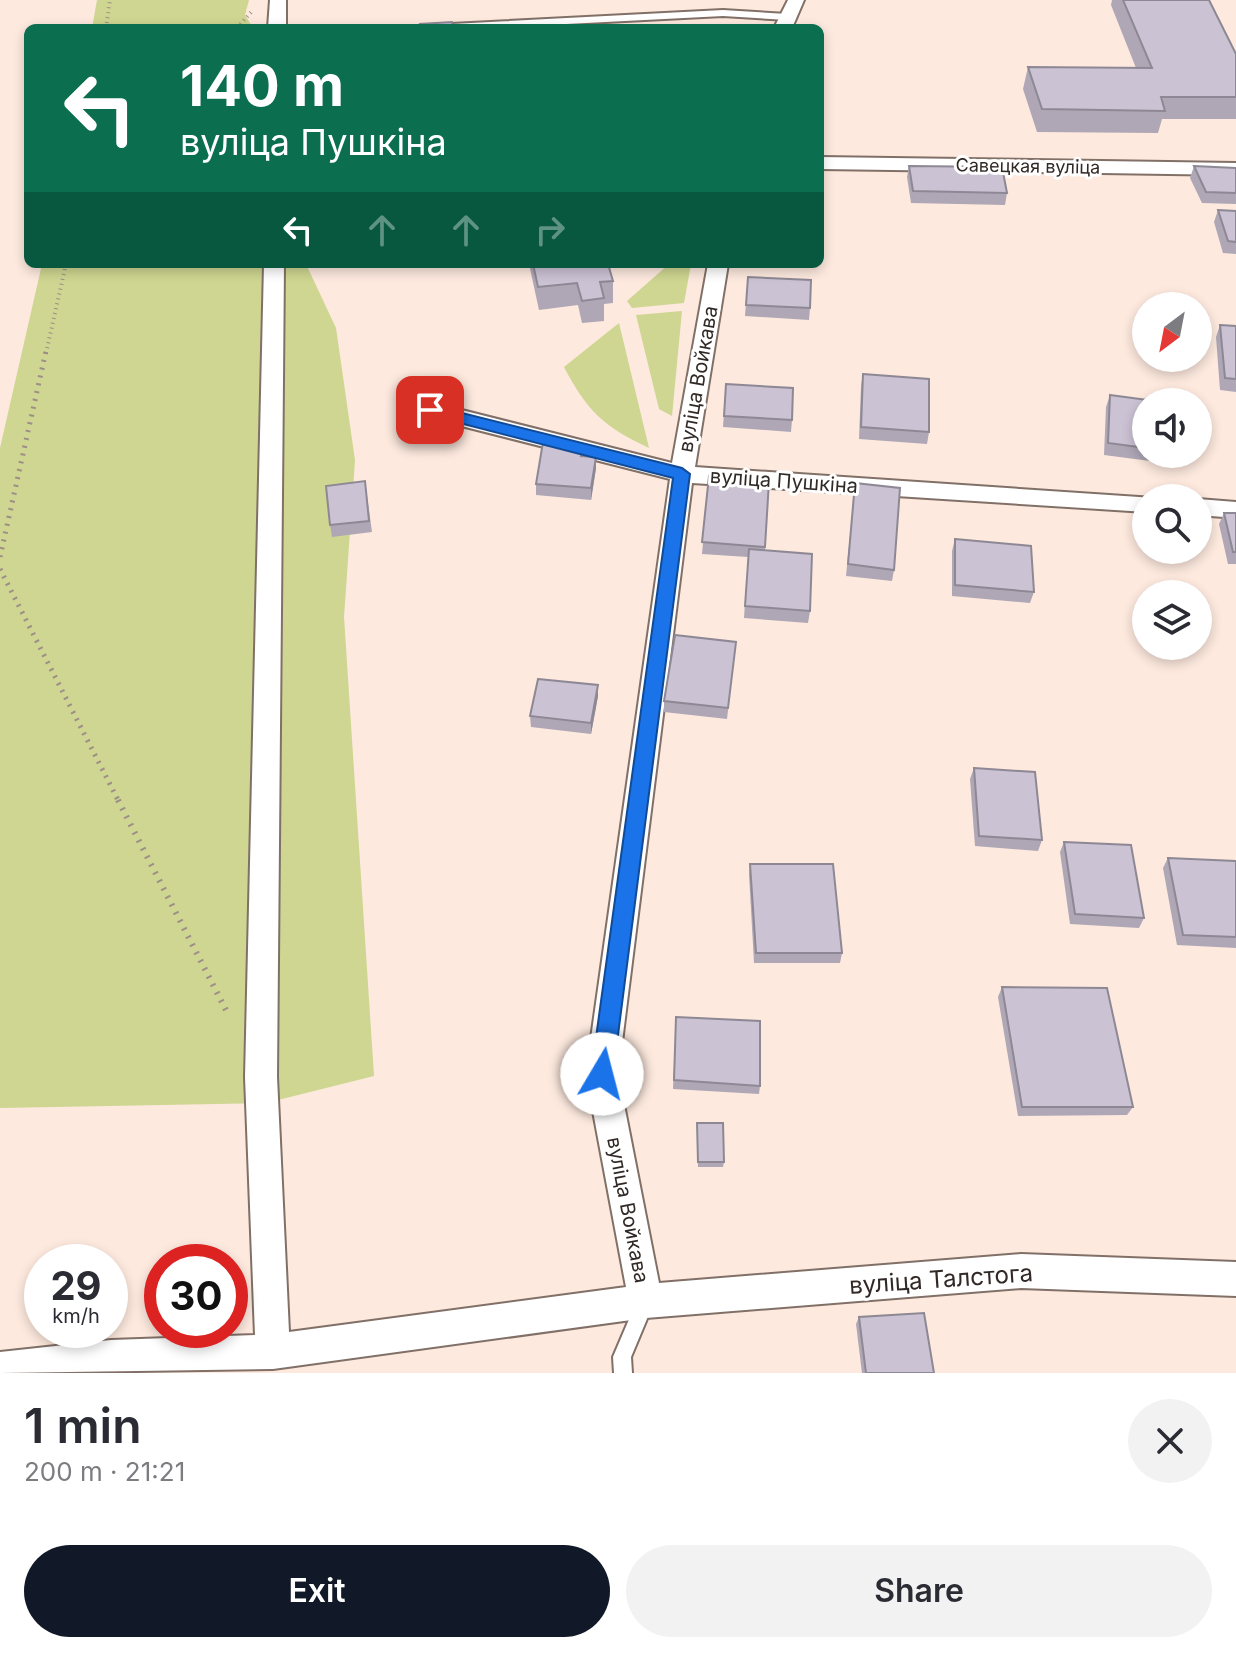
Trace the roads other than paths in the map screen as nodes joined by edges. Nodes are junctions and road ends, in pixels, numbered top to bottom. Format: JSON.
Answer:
{"nodes":[{"id":1,"x":278,"y":0,"type":"edge"},
{"id":2,"x":796,"y":0,"type":"edge"},
{"id":3,"x":785,"y":22,"type":"edge"},
{"id":4,"x":277,"y":24,"type":"edge"},
{"id":5,"x":510,"y":24,"type":"edge"},
{"id":6,"x":824,"y":163,"type":"edge"},
{"id":7,"x":1236,"y":169,"type":"edge"},
{"id":8,"x":274,"y":268,"type":"edge"},
{"id":9,"x":717,"y":268,"type":"edge"},
{"id":10,"x":430,"y":410,"type":"dead end"},
{"id":11,"x":682,"y":474,"type":"junction"},
{"id":12,"x":1132,"y":503,"type":"edge"},
{"id":13,"x":1212,"y":508,"type":"edge"},
{"id":14,"x":1236,"y":510,"type":"edge"},
{"id":15,"x":1236,"y":1279,"type":"edge"},
{"id":16,"x":646,"y":1301,"type":"junction"},
{"id":17,"x":270,"y":1363,"type":"edge"},
{"id":18,"x":0,"y":1370,"type":"edge"},
{"id":19,"x":623,"y":1373,"type":"edge"}],
"edges":[{"from":1,"to":4,"type":"street"},
{"from":2,"to":3,"type":"street"},
{"from":3,"to":5,"type":"lane"},
{"from":6,"to":7,"type":"street","name":"Савецкая вуліца"},
{"from":8,"to":17,"type":"street"},
{"from":9,"to":11,"type":"street","name":"вуліца Войкава"},
{"from":10,"to":11,"type":"street","name":"вуліца Пушкіна"},
{"from":11,"to":12,"type":"street","name":"вуліца Пушкіна"},
{"from":11,"to":16,"type":"street","name":"вуліца Войкава"},
{"from":13,"to":14,"type":"street"},
{"from":15,"to":16,"type":"street","name":"вуліца Талстога"},
{"from":16,"to":17,"type":"street","name":"вуліца Талстога"},
{"from":16,"to":19,"type":"lane"},
{"from":17,"to":18,"type":"street","name":"вуліца Талстога"}]}
